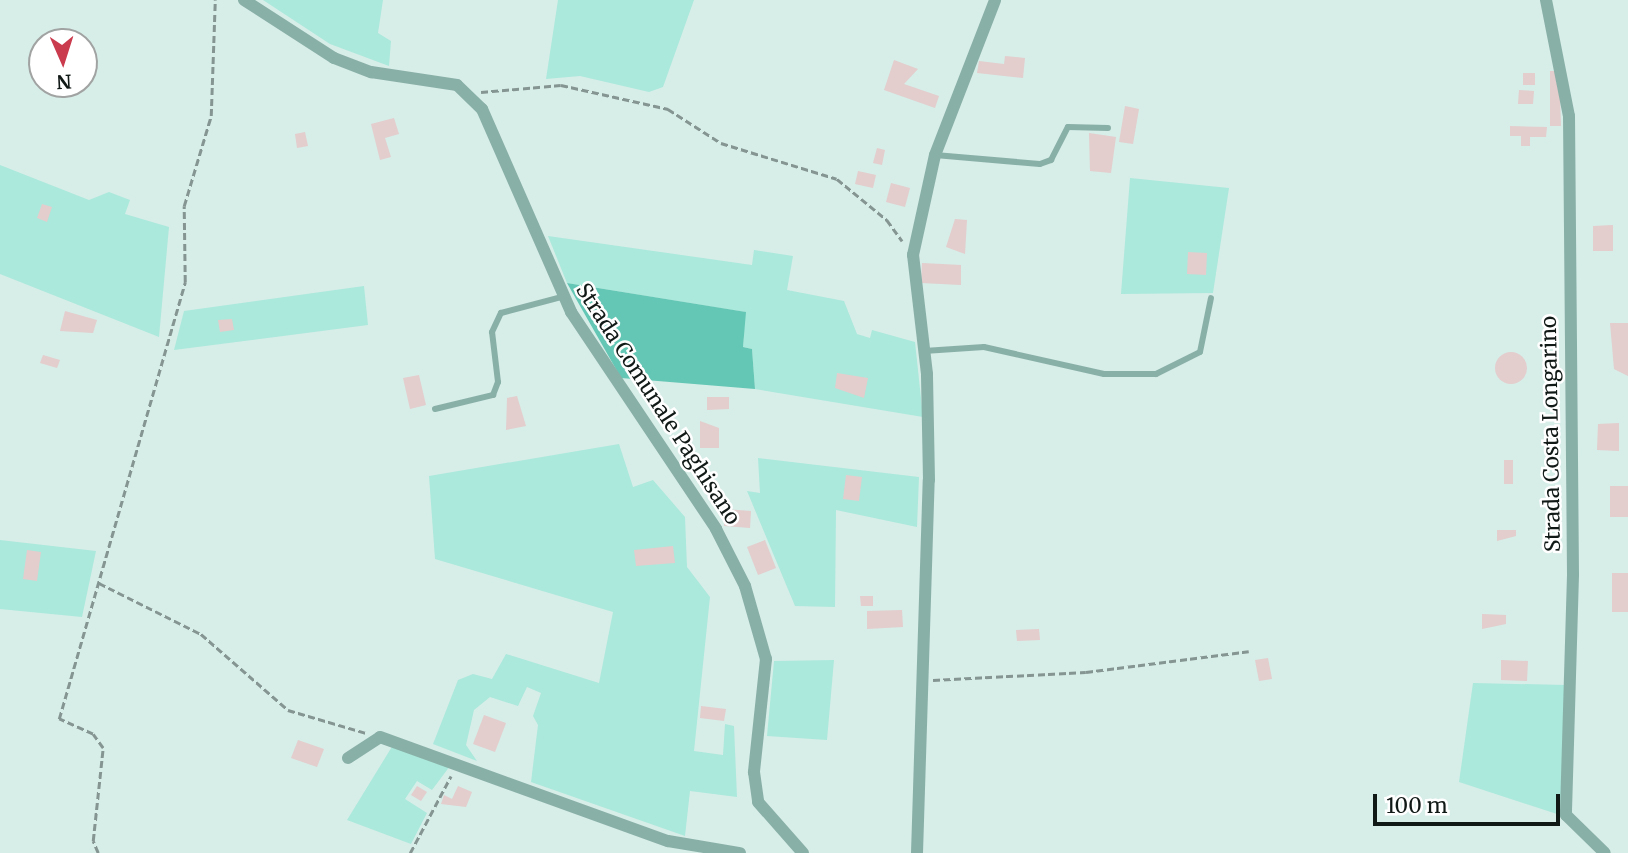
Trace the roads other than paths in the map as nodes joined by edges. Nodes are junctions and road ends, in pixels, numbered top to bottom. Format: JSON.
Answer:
{"nodes":[{"id":1,"x":244,"y":0,"type":"edge"},
{"id":2,"x":995,"y":0,"type":"edge"},
{"id":3,"x":1546,"y":0,"type":"edge"},
{"id":4,"x":1108,"y":128,"type":"dead end"},
{"id":5,"x":935,"y":155,"type":"junction"},
{"id":6,"x":565,"y":296,"type":"junction"},
{"id":7,"x":1211,"y":298,"type":"dead end"},
{"id":8,"x":924,"y":351,"type":"junction"},
{"id":9,"x":435,"y":409,"type":"dead end"},
{"id":10,"x":348,"y":758,"type":"dead end"},
{"id":11,"x":740,"y":853,"type":"edge"},
{"id":12,"x":803,"y":853,"type":"edge"},
{"id":13,"x":917,"y":853,"type":"edge"},
{"id":14,"x":1605,"y":853,"type":"edge"}],
"edges":[{"from":1,"to":6,"type":"street","name":"Strada Comunale Paghisano"},
{"from":2,"to":5,"type":"street"},
{"from":3,"to":14,"type":"street","name":"Strada Costa Longarino"},
{"from":4,"to":5,"type":"lane"},
{"from":5,"to":8,"type":"street"},
{"from":6,"to":9,"type":"lane"},
{"from":6,"to":12,"type":"street","name":"Strada Comunale Paghisano"},
{"from":7,"to":8,"type":"lane"},
{"from":8,"to":13,"type":"street"},
{"from":10,"to":11,"type":"street"}]}
